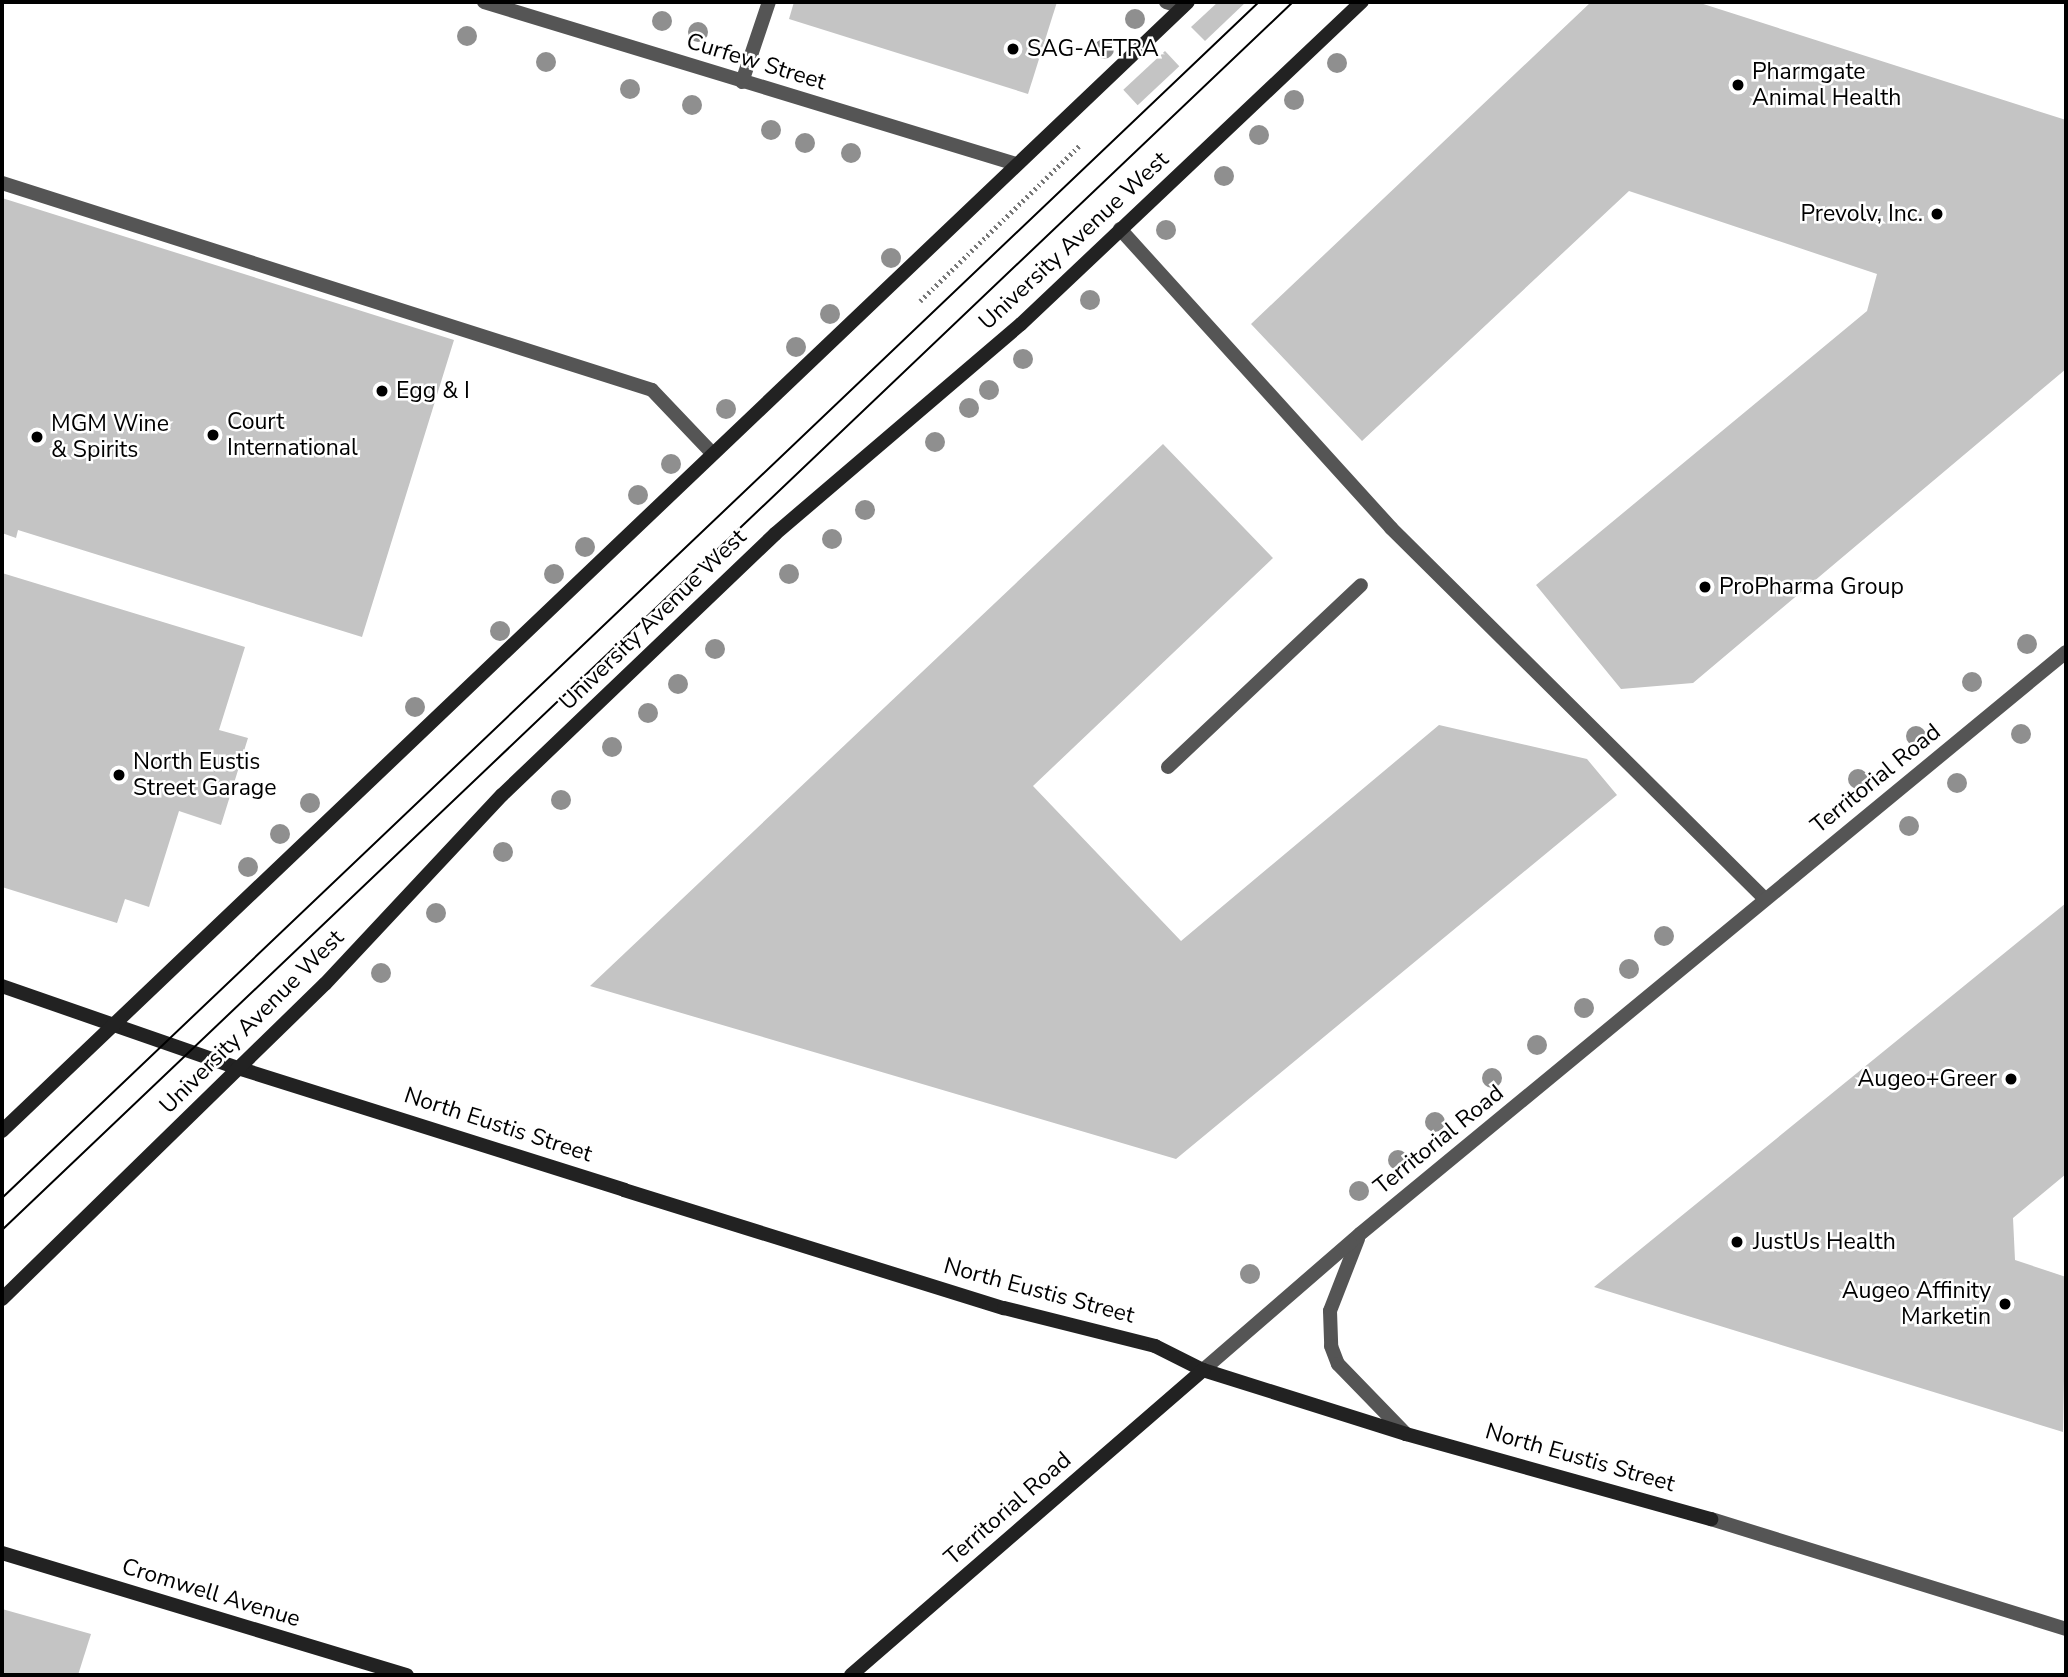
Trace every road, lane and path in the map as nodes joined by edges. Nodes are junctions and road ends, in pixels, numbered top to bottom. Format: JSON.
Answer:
{"nodes":[{"id":1,"x":484,"y":2,"type":"edge"},
{"id":2,"x":769,"y":2,"type":"edge"},
{"id":3,"x":1166,"y":2,"type":"edge"},
{"id":4,"x":1362,"y":2,"type":"edge"},
{"id":5,"x":1185,"y":4,"type":"edge"},
{"id":6,"x":742,"y":82,"type":"junction"},
{"id":7,"x":1080,"y":145,"type":"dead end"},
{"id":8,"x":1016,"y":164,"type":"junction"},
{"id":9,"x":2,"y":183,"type":"edge"},
{"id":10,"x":1121,"y":229,"type":"junction"},
{"id":11,"x":920,"y":300,"type":"dead end"},
{"id":12,"x":712,"y":453,"type":"junction"},
{"id":13,"x":1361,"y":585,"type":"dead end"},
{"id":14,"x":2066,"y":652,"type":"edge"},
{"id":15,"x":1168,"y":767,"type":"dead end"},
{"id":16,"x":1765,"y":899,"type":"junction"},
{"id":17,"x":2,"y":986,"type":"edge"},
{"id":18,"x":117,"y":1023,"type":"junction"},
{"id":19,"x":238,"y":1068,"type":"junction"},
{"id":20,"x":2,"y":1131,"type":"edge"},
{"id":21,"x":1360,"y":1234,"type":"junction"},
{"id":22,"x":2,"y":1299,"type":"edge"},
{"id":23,"x":1203,"y":1370,"type":"junction"},
{"id":24,"x":1406,"y":1434,"type":"junction"},
{"id":25,"x":1712,"y":1518,"type":"joint"},
{"id":26,"x":2,"y":1553,"type":"edge"},
{"id":27,"x":2066,"y":1629,"type":"edge"},
{"id":28,"x":407,"y":1675,"type":"edge"},
{"id":29,"x":851,"y":1675,"type":"edge"}],
"edges":[{"from":1,"to":6,"type":"street","name":"Curfew Street"},
{"from":2,"to":6,"type":"street"},
{"from":3,"to":5,"type":"street"},
{"from":4,"to":10,"type":"main road","name":"University Avenue West"},
{"from":5,"to":8,"type":"main road"},
{"from":6,"to":8,"type":"street","name":"Curfew Street"},
{"from":7,"to":11,"type":"path"},
{"from":8,"to":12,"type":"main road"},
{"from":9,"to":12,"type":"street"},
{"from":10,"to":16,"type":"street"},
{"from":10,"to":19,"type":"main road","name":"University Avenue West"},
{"from":12,"to":18,"type":"main road"},
{"from":13,"to":15,"type":"street"},
{"from":14,"to":16,"type":"street","name":"Territorial Road"},
{"from":16,"to":21,"type":"street","name":"Territorial Road"},
{"from":17,"to":18,"type":"main road","name":"North Eustis Street"},
{"from":18,"to":19,"type":"main road","name":"North Eustis Street"},
{"from":18,"to":20,"type":"main road"},
{"from":19,"to":22,"type":"main road","name":"University Avenue West"},
{"from":19,"to":23,"type":"main road","name":"North Eustis Street"},
{"from":21,"to":23,"type":"street","name":"Territorial Road"},
{"from":21,"to":24,"type":"street"},
{"from":23,"to":24,"type":"main road","name":"North Eustis Street"},
{"from":23,"to":29,"type":"main road","name":"Territorial Road"},
{"from":24,"to":25,"type":"main road","name":"North Eustis Street"},
{"from":25,"to":27,"type":"street","name":"North Eustis Street"},
{"from":26,"to":28,"type":"main road","name":"Cromwell Avenue"}]}
